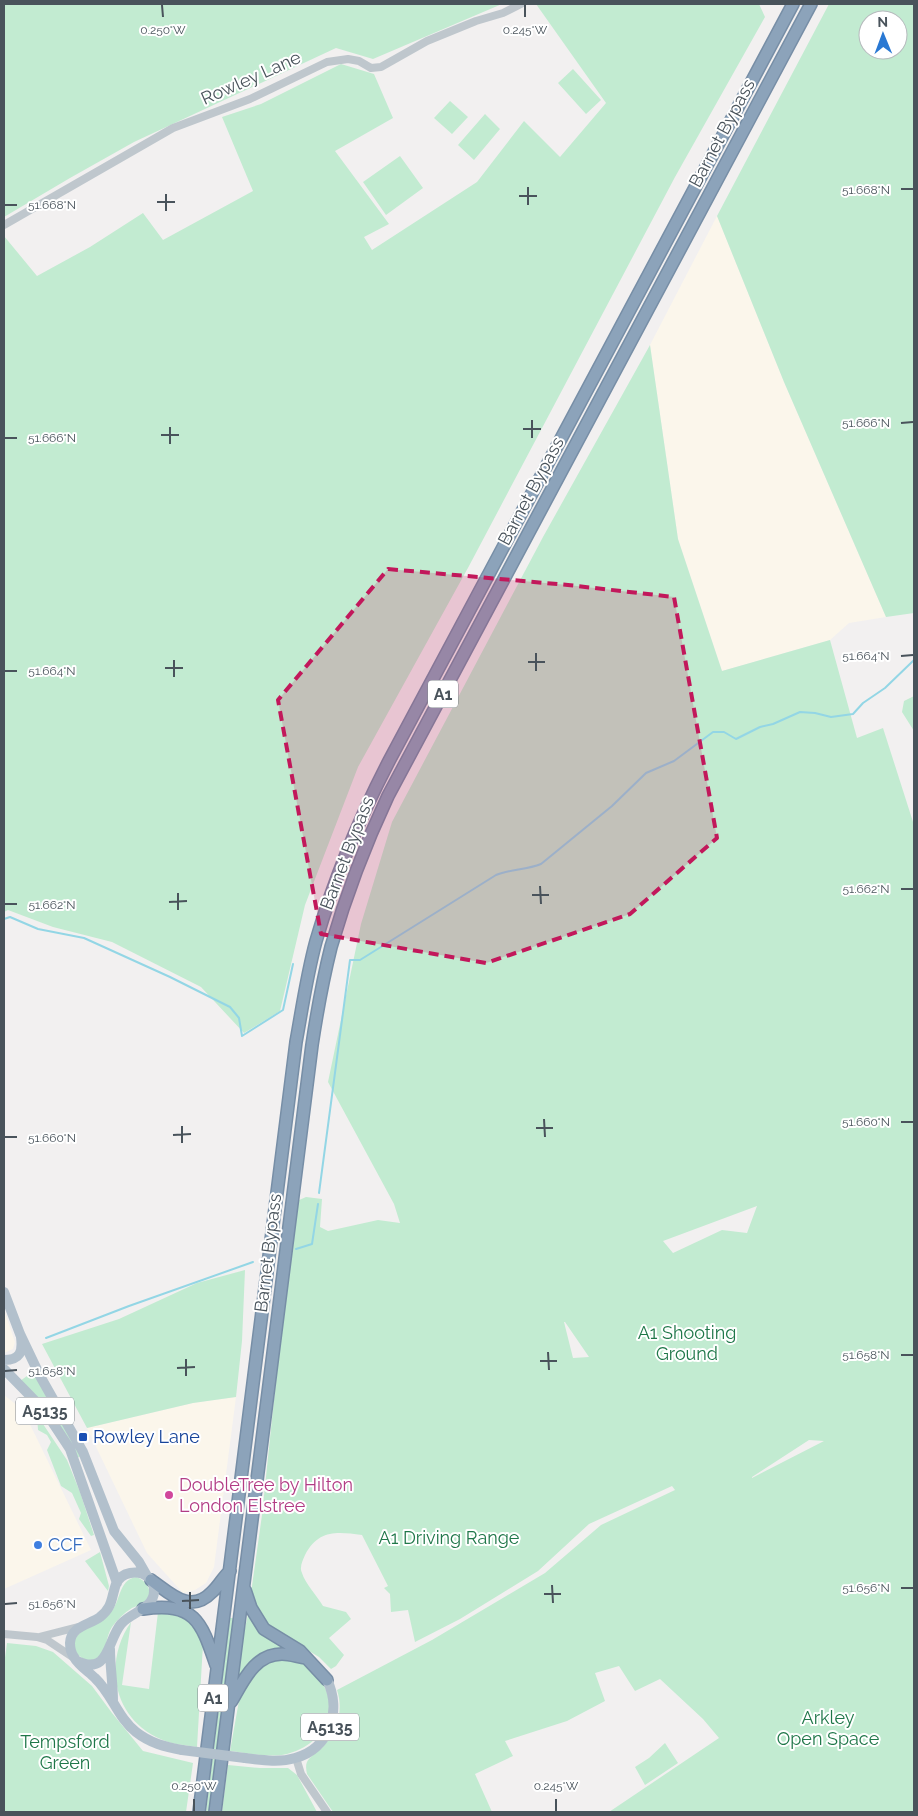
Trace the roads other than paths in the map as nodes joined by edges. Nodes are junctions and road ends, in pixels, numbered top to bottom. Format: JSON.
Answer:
{"nodes":[{"id":1,"x":521,"y":4,"type":"edge"},
{"id":2,"x":793,"y":4,"type":"edge"},
{"id":3,"x":811,"y":4,"type":"edge"},
{"id":4,"x":4,"y":226,"type":"edge"},
{"id":5,"x":4,"y":1292,"type":"edge"},
{"id":6,"x":20,"y":1334,"type":"junction"},
{"id":7,"x":4,"y":1360,"type":"edge"},
{"id":8,"x":4,"y":1369,"type":"edge"},
{"id":9,"x":230,"y":1571,"type":"junction"},
{"id":10,"x":149,"y":1578,"type":"junction"},
{"id":11,"x":117,"y":1583,"type":"junction"},
{"id":12,"x":244,"y":1587,"type":"junction"},
{"id":13,"x":143,"y":1609,"type":"junction"},
{"id":14,"x":78,"y":1627,"type":"junction"},
{"id":15,"x":4,"y":1634,"type":"edge"},
{"id":16,"x":37,"y":1637,"type":"junction"},
{"id":17,"x":110,"y":1646,"type":"junction"},
{"id":18,"x":306,"y":1658,"type":"junction"},
{"id":19,"x":76,"y":1660,"type":"junction"},
{"id":20,"x":217,"y":1669,"type":"junction"},
{"id":21,"x":327,"y":1680,"type":"joint"},
{"id":22,"x":113,"y":1702,"type":"junction"},
{"id":23,"x":228,"y":1707,"type":"junction"},
{"id":24,"x":296,"y":1758,"type":"junction"},
{"id":25,"x":199,"y":1812,"type":"edge"},
{"id":26,"x":215,"y":1812,"type":"edge"},
{"id":27,"x":327,"y":1812,"type":"edge"}],
"edges":[{"from":1,"to":4,"type":"street","name":"Rowley Lane"},
{"from":2,"to":9,"type":"highway","name":"Barnet Bypass","number":"A1"},
{"from":3,"to":12,"type":"highway","name":"Barnet Bypass","number":"A1"},
{"from":5,"to":6,"type":"main road","number":"A5135"},
{"from":6,"to":7,"type":"main road","number":"A5135"},
{"from":6,"to":10,"type":"main road","number":"A5135"},
{"from":8,"to":11,"type":"main road","number":"A5135"},
{"from":9,"to":10,"type":"highway"},
{"from":9,"to":20,"type":"highway","name":"Barnet Bypass","number":"A1"},
{"from":10,"to":11,"type":"main road"},
{"from":10,"to":13,"type":"main road"},
{"from":11,"to":14,"type":"main road"},
{"from":12,"to":18,"type":"highway"},
{"from":12,"to":23,"type":"highway","name":"Barnet Bypass","number":"A1"},
{"from":13,"to":17,"type":"main road"},
{"from":13,"to":20,"type":"highway"},
{"from":14,"to":16,"type":"street"},
{"from":14,"to":19,"type":"main road"},
{"from":15,"to":16,"type":"street"},
{"from":16,"to":19,"type":"street"},
{"from":17,"to":19,"type":"main road"},
{"from":17,"to":22,"type":"main road","number":"A5135"},
{"from":18,"to":21,"type":"highway"},
{"from":18,"to":23,"type":"highway"},
{"from":19,"to":22,"type":"main road","number":"A5135"},
{"from":20,"to":25,"type":"highway","name":"Barnet Bypass","number":"A1"},
{"from":21,"to":24,"type":"main road","number":"A5135"},
{"from":22,"to":24,"type":"main road","number":"A5135","bridge":true},
{"from":23,"to":26,"type":"highway","name":"Barnet Bypass","number":"A1"},
{"from":24,"to":27,"type":"street"}]}
